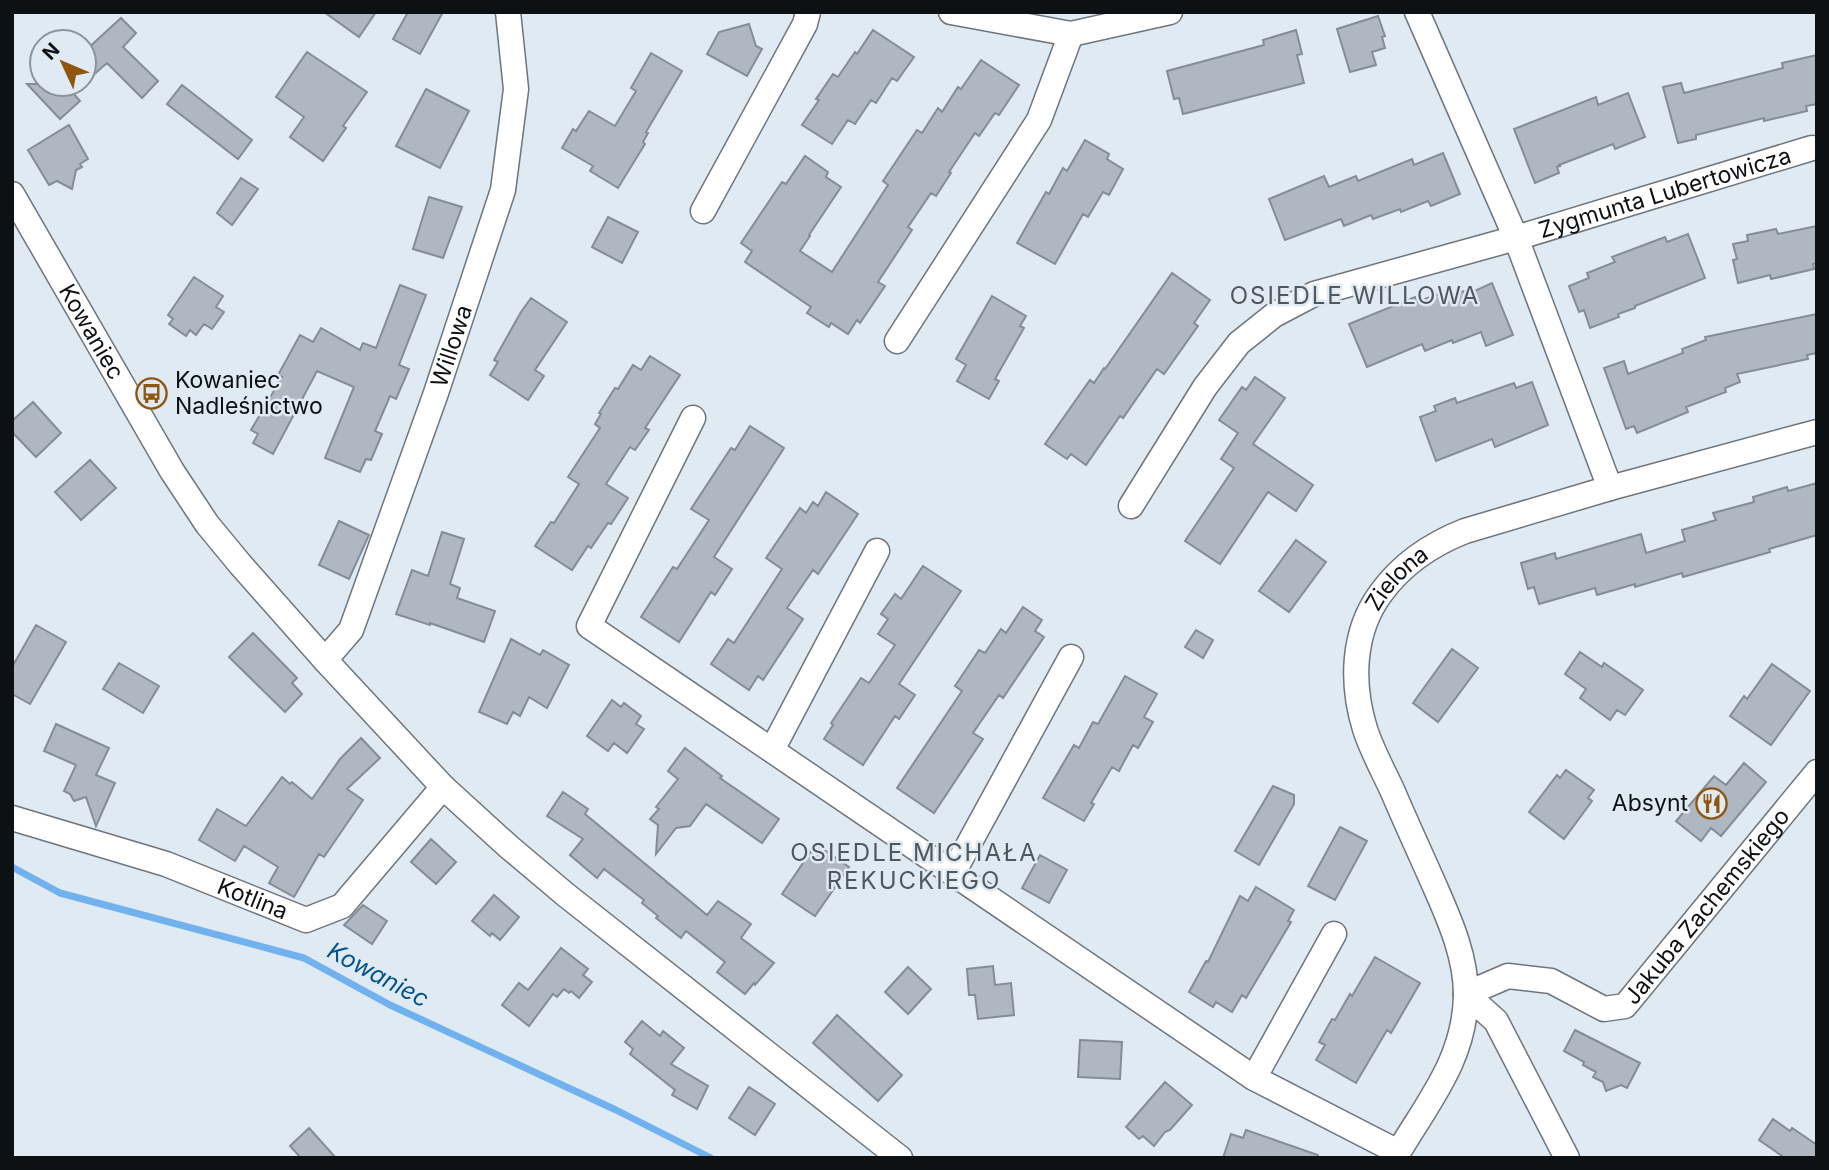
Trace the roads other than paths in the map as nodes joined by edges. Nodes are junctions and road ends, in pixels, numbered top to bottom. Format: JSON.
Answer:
{"nodes":[{"id":1,"x":808,"y":12,"type":"edge"},
{"id":2,"x":951,"y":12,"type":"edge"},
{"id":3,"x":1170,"y":12,"type":"edge"},
{"id":4,"x":1417,"y":12,"type":"edge"},
{"id":5,"x":514,"y":13,"type":"edge"},
{"id":6,"x":1071,"y":34,"type":"junction"},
{"id":7,"x":1812,"y":148,"type":"dead end"},
{"id":8,"x":12,"y":194,"type":"edge"},
{"id":9,"x":703,"y":211,"type":"dead end"},
{"id":10,"x":1516,"y":238,"type":"junction"},
{"id":11,"x":897,"y":341,"type":"dead end"},
{"id":12,"x":693,"y":418,"type":"dead end"},
{"id":13,"x":1817,"y":432,"type":"edge"},
{"id":14,"x":1610,"y":488,"type":"junction"},
{"id":15,"x":1132,"y":506,"type":"dead end"},
{"id":16,"x":877,"y":551,"type":"dead end"},
{"id":17,"x":1070,"y":657,"type":"dead end"},
{"id":18,"x":325,"y":660,"type":"junction"},
{"id":19,"x":772,"y":750,"type":"junction"},
{"id":20,"x":1817,"y":772,"type":"edge"},
{"id":21,"x":443,"y":786,"type":"junction"},
{"id":22,"x":12,"y":818,"type":"edge"},
{"id":23,"x":953,"y":873,"type":"junction"},
{"id":24,"x":1334,"y":934,"type":"dead end"},
{"id":25,"x":1466,"y":994,"type":"junction"},
{"id":26,"x":1254,"y":1078,"type":"junction"},
{"id":27,"x":1397,"y":1155,"type":"edge"},
{"id":28,"x":900,"y":1158,"type":"edge"},
{"id":29,"x":1567,"y":1158,"type":"edge"}],
"edges":[{"from":1,"to":9,"type":"street"},
{"from":2,"to":6,"type":"street"},
{"from":3,"to":6,"type":"street"},
{"from":4,"to":10,"type":"street","name":"Zygmunta Lubertowicza"},
{"from":5,"to":18,"type":"street","name":"Willowa"},
{"from":6,"to":11,"type":"street"},
{"from":7,"to":10,"type":"street","name":"Zygmunta Lubertowicza"},
{"from":8,"to":18,"type":"street","name":"Kowaniec"},
{"from":10,"to":14,"type":"street","name":"Zygmunta Lubertowicza"},
{"from":10,"to":15,"type":"street","name":"Zygmunta Lubertowicza"},
{"from":12,"to":19,"type":"street"},
{"from":13,"to":14,"type":"street","name":"Zielona"},
{"from":14,"to":25,"type":"street","name":"Zielona"},
{"from":16,"to":19,"type":"street"},
{"from":17,"to":23,"type":"street"},
{"from":18,"to":21,"type":"street","name":"Kowaniec"},
{"from":19,"to":23,"type":"street"},
{"from":20,"to":25,"type":"street","name":"Jakuba Zachemskiego"},
{"from":21,"to":22,"type":"street","name":"Kotlina"},
{"from":21,"to":28,"type":"street","name":"Kowaniec"},
{"from":23,"to":26,"type":"street"},
{"from":24,"to":26,"type":"street"},
{"from":25,"to":27,"type":"street","name":"Zielona"},
{"from":25,"to":29,"type":"street"},
{"from":26,"to":27,"type":"street"}]}
